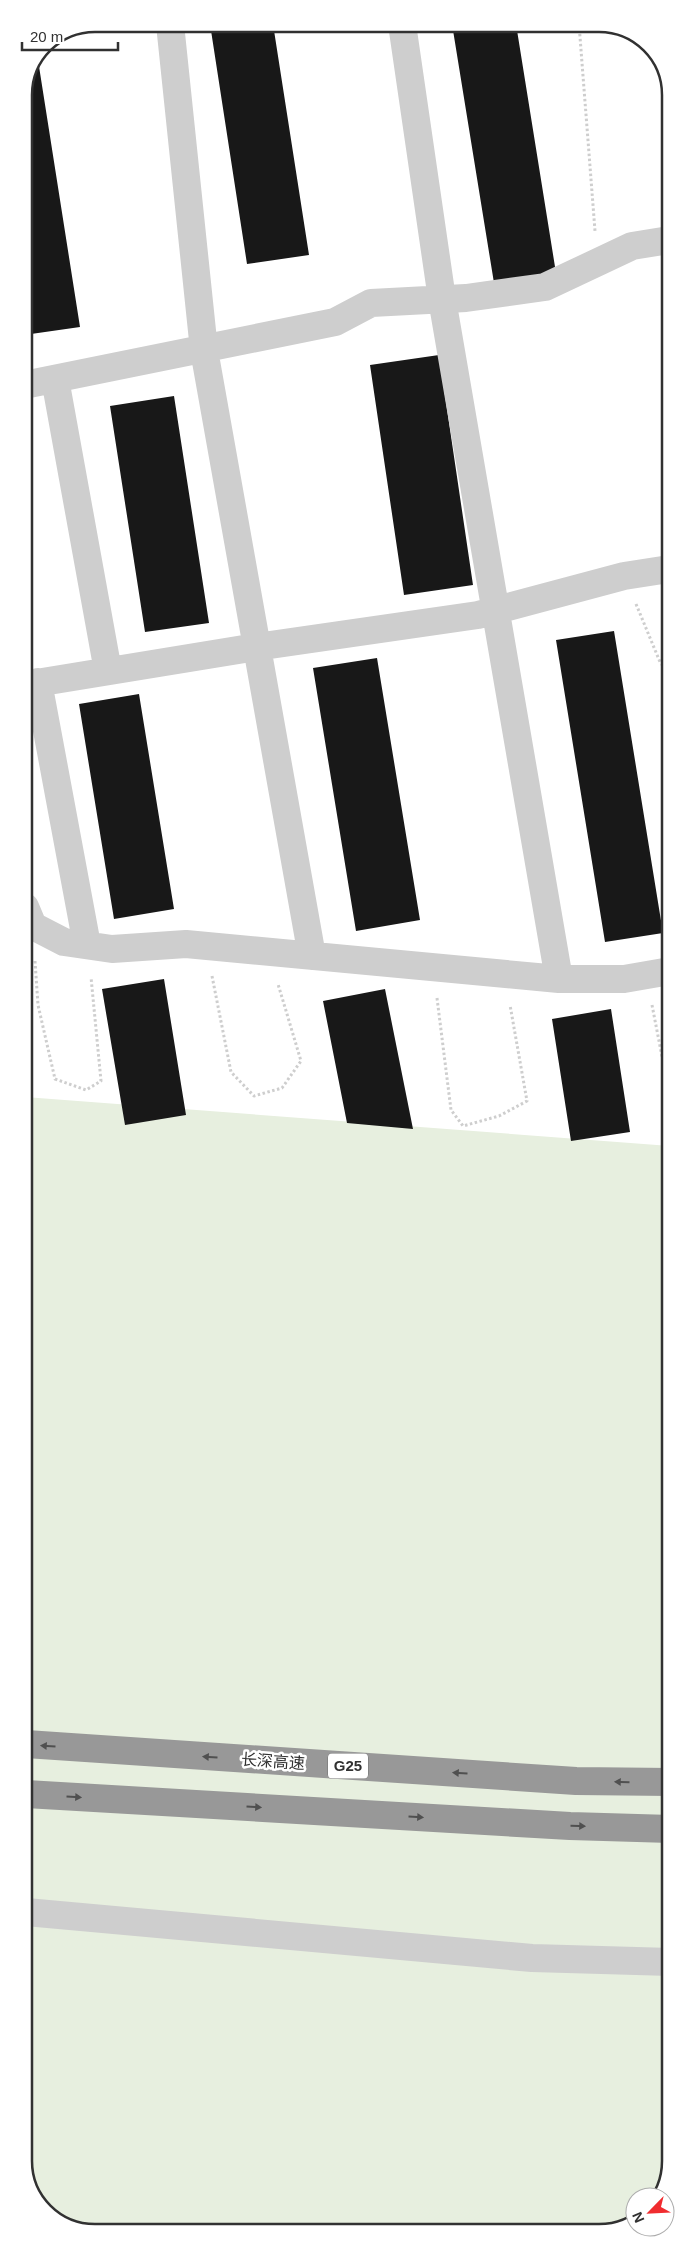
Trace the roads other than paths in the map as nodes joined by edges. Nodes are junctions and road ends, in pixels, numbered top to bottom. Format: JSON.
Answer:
{"nodes":[{"id":1,"x":171,"y":32,"type":"edge"},
{"id":2,"x":403,"y":33,"type":"edge"},
{"id":3,"x":662,"y":241,"type":"edge"},
{"id":4,"x":442,"y":299,"type":"junction"},
{"id":5,"x":204,"y":350,"type":"junction"},
{"id":6,"x":54,"y":379,"type":"junction"},
{"id":7,"x":32,"y":383,"type":"edge"},
{"id":8,"x":662,"y":570,"type":"edge"},
{"id":9,"x":497,"y":610,"type":"junction"},
{"id":10,"x":256,"y":647,"type":"junction"},
{"id":11,"x":108,"y":671,"type":"junction"},
{"id":12,"x":32,"y":683,"type":"edge"},
{"id":13,"x":32,"y":688,"type":"edge"},
{"id":14,"x":32,"y":918,"type":"edge"},
{"id":15,"x":87,"y":945,"type":"junction"},
{"id":16,"x":312,"y":956,"type":"junction"},
{"id":17,"x":658,"y":973,"type":"edge"},
{"id":18,"x":559,"y":979,"type":"junction"},
{"id":19,"x":32,"y":1744,"type":"edge"},
{"id":20,"x":662,"y":1782,"type":"edge"},
{"id":21,"x":32,"y":1794,"type":"edge"},
{"id":22,"x":662,"y":1829,"type":"edge"},
{"id":23,"x":32,"y":1913,"type":"edge"},
{"id":24,"x":662,"y":1962,"type":"edge"}],
"edges":[{"from":1,"to":5,"type":"street"},
{"from":2,"to":4,"type":"street"},
{"from":3,"to":4,"type":"street"},
{"from":4,"to":5,"type":"street"},
{"from":4,"to":9,"type":"street"},
{"from":5,"to":6,"type":"street"},
{"from":5,"to":10,"type":"street"},
{"from":6,"to":7,"type":"street"},
{"from":6,"to":11,"type":"street"},
{"from":8,"to":9,"type":"street"},
{"from":9,"to":10,"type":"street"},
{"from":9,"to":18,"type":"street"},
{"from":10,"to":11,"type":"street"},
{"from":10,"to":16,"type":"street"},
{"from":11,"to":12,"type":"street"},
{"from":13,"to":15,"type":"street"},
{"from":14,"to":15,"type":"street"},
{"from":15,"to":16,"type":"street"},
{"from":16,"to":18,"type":"street"},
{"from":17,"to":18,"type":"street"},
{"from":20,"to":19,"type":"highway","name":"长深高速","number":"G25","one_way":true},
{"from":21,"to":22,"type":"highway","one_way":true},
{"from":23,"to":24,"type":"street"}]}
